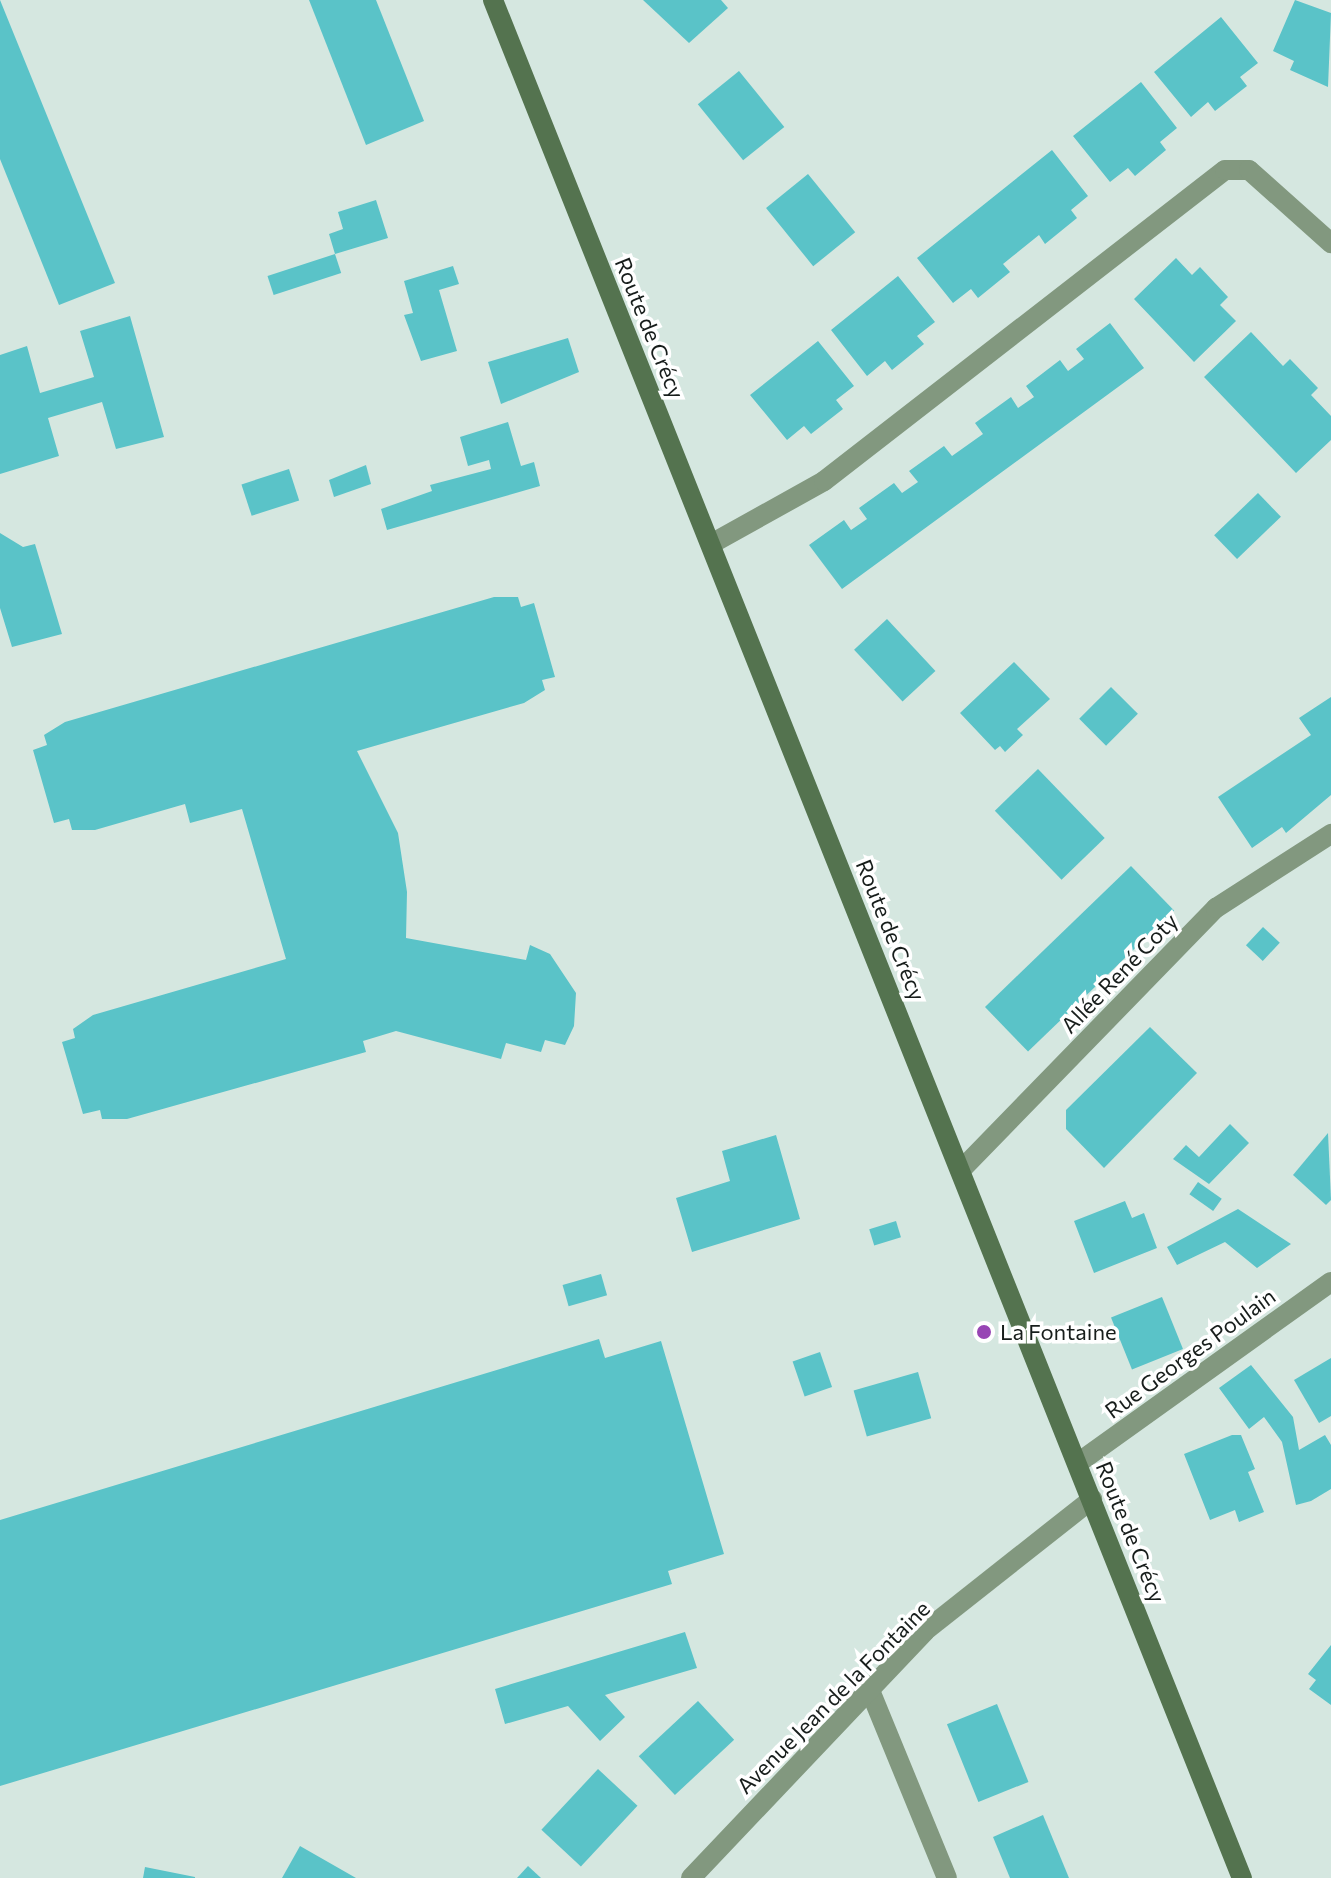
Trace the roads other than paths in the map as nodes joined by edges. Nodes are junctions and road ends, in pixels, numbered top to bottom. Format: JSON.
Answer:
{"nodes":[{"id":1,"x":493,"y":0,"type":"edge"},
{"id":2,"x":1331,"y":243,"type":"edge"},
{"id":3,"x":711,"y":544,"type":"junction"},
{"id":4,"x":1331,"y":834,"type":"edge"},
{"id":5,"x":961,"y":1170,"type":"junction"},
{"id":6,"x":1331,"y":1282,"type":"edge"},
{"id":7,"x":1078,"y":1463,"type":"junction"},
{"id":8,"x":1092,"y":1499,"type":"junction"},
{"id":9,"x":869,"y":1688,"type":"junction"},
{"id":10,"x":691,"y":1878,"type":"edge"},
{"id":11,"x":947,"y":1878,"type":"edge"},
{"id":12,"x":1242,"y":1878,"type":"edge"}],
"edges":[{"from":1,"to":3,"type":"main road","name":"Route de Crécy"},
{"from":2,"to":3,"type":"street"},
{"from":3,"to":5,"type":"main road","name":"Route de Crécy"},
{"from":4,"to":5,"type":"street","name":"Allée René Coty"},
{"from":5,"to":7,"type":"main road","name":"Route de Crécy"},
{"from":6,"to":7,"type":"street","name":"Rue Georges Poulain"},
{"from":7,"to":8,"type":"main road","name":"Route de Crécy"},
{"from":8,"to":9,"type":"street","name":"Avenue Jean de la Fontaine"},
{"from":8,"to":12,"type":"main road","name":"Route de Crécy"},
{"from":9,"to":10,"type":"street","name":"Avenue Jean de la Fontaine"},
{"from":9,"to":11,"type":"street"}]}
